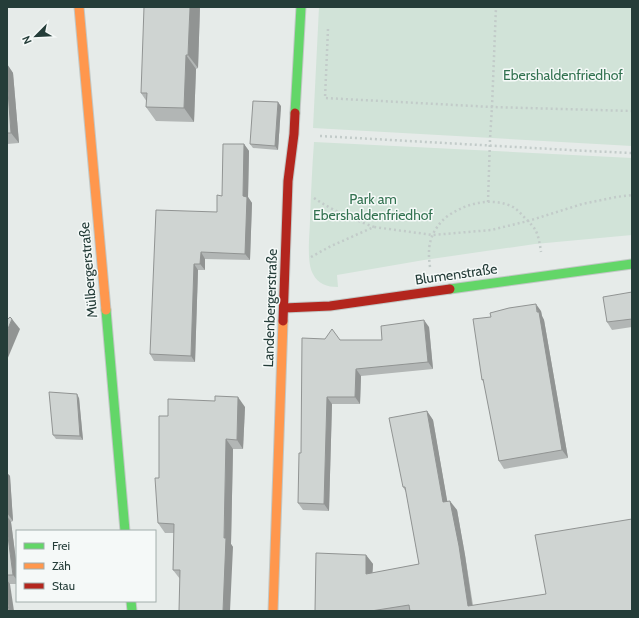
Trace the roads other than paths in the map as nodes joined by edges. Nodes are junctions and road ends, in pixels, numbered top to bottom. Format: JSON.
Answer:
{"nodes":[{"id":1,"x":79,"y":7,"type":"edge"},
{"id":2,"x":301,"y":7,"type":"edge"},
{"id":3,"x":632,"y":264,"type":"edge"},
{"id":4,"x":284,"y":308,"type":"junction"},
{"id":5,"x":125,"y":530,"type":"edge"},
{"id":6,"x":272,"y":611,"type":"edge"}],
"edges":[{"from":1,"to":5,"type":"street","name":"Mülbergerstraße"},
{"from":2,"to":4,"type":"street","name":"Landenbergerstraße"},
{"from":3,"to":4,"type":"street","name":"Blumenstraße"},
{"from":4,"to":6,"type":"street","name":"Landenbergerstraße"}]}
